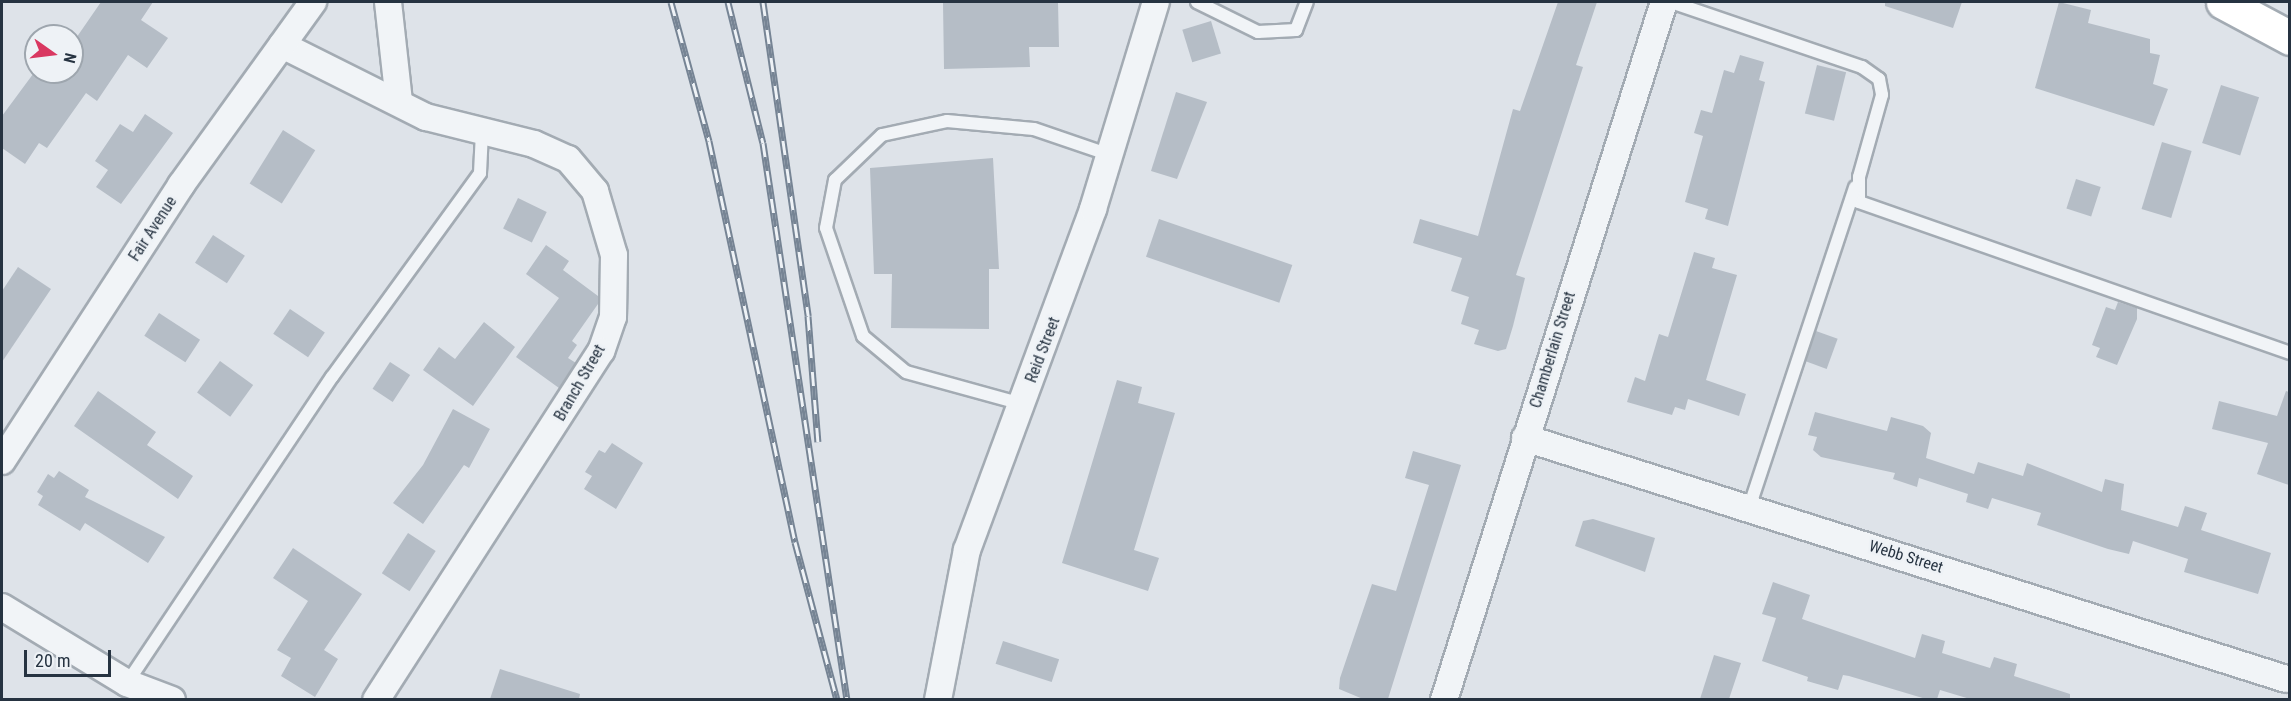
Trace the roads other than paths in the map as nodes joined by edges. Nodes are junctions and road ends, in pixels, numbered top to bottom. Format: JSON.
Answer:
{"nodes":[{"id":1,"x":313,"y":2,"type":"edge"},
{"id":2,"x":388,"y":2,"type":"edge"},
{"id":3,"x":1156,"y":2,"type":"edge"},
{"id":4,"x":1197,"y":2,"type":"edge"},
{"id":5,"x":1307,"y":2,"type":"edge"},
{"id":6,"x":1664,"y":2,"type":"edge"},
{"id":7,"x":1671,"y":2,"type":"edge"},
{"id":8,"x":2223,"y":2,"type":"edge"},
{"id":9,"x":2289,"y":38,"type":"edge"},
{"id":10,"x":282,"y":45,"type":"junction"},
{"id":11,"x":399,"y":102,"type":"junction"},
{"id":12,"x":482,"y":132,"type":"junction"},
{"id":13,"x":1110,"y":155,"type":"junction"},
{"id":14,"x":1859,"y":177,"type":"junction"},
{"id":15,"x":2289,"y":353,"type":"edge"},
{"id":16,"x":1022,"y":404,"type":"junction"},
{"id":17,"x":1525,"y":438,"type":"junction"},
{"id":18,"x":2,"y":461,"type":"edge"},
{"id":19,"x":1749,"y":508,"type":"junction"},
{"id":20,"x":2,"y":607,"type":"edge"},
{"id":21,"x":127,"y":683,"type":"junction"},
{"id":22,"x":2285,"y":683,"type":"edge"},
{"id":23,"x":172,"y":699,"type":"edge"},
{"id":24,"x":376,"y":699,"type":"edge"},
{"id":25,"x":938,"y":699,"type":"edge"},
{"id":26,"x":1444,"y":699,"type":"edge"}],
"edges":[{"from":1,"to":10,"type":"street","name":"Fair Avenue"},
{"from":2,"to":11,"type":"street"},
{"from":3,"to":13,"type":"street","name":"Reid Street"},
{"from":4,"to":5,"type":"lane"},
{"from":6,"to":17,"type":"street","name":"Chamberlain Street"},
{"from":7,"to":14,"type":"lane"},
{"from":8,"to":9,"type":"main road"},
{"from":10,"to":11,"type":"street","name":"Branch Street"},
{"from":10,"to":18,"type":"street","name":"Fair Avenue"},
{"from":11,"to":12,"type":"street","name":"Branch Street"},
{"from":12,"to":21,"type":"lane"},
{"from":12,"to":24,"type":"street","name":"Branch Street"},
{"from":13,"to":16,"type":"street","name":"Reid Street"},
{"from":13,"to":16,"type":"lane"},
{"from":14,"to":15,"type":"lane"},
{"from":14,"to":19,"type":"lane"},
{"from":16,"to":25,"type":"street","name":"Reid Street"},
{"from":17,"to":19,"type":"street","name":"Webb Street"},
{"from":17,"to":26,"type":"street","name":"Chamberlain Street"},
{"from":19,"to":22,"type":"street","name":"Webb Street"},
{"from":20,"to":21,"type":"street"},
{"from":21,"to":23,"type":"street"}]}
